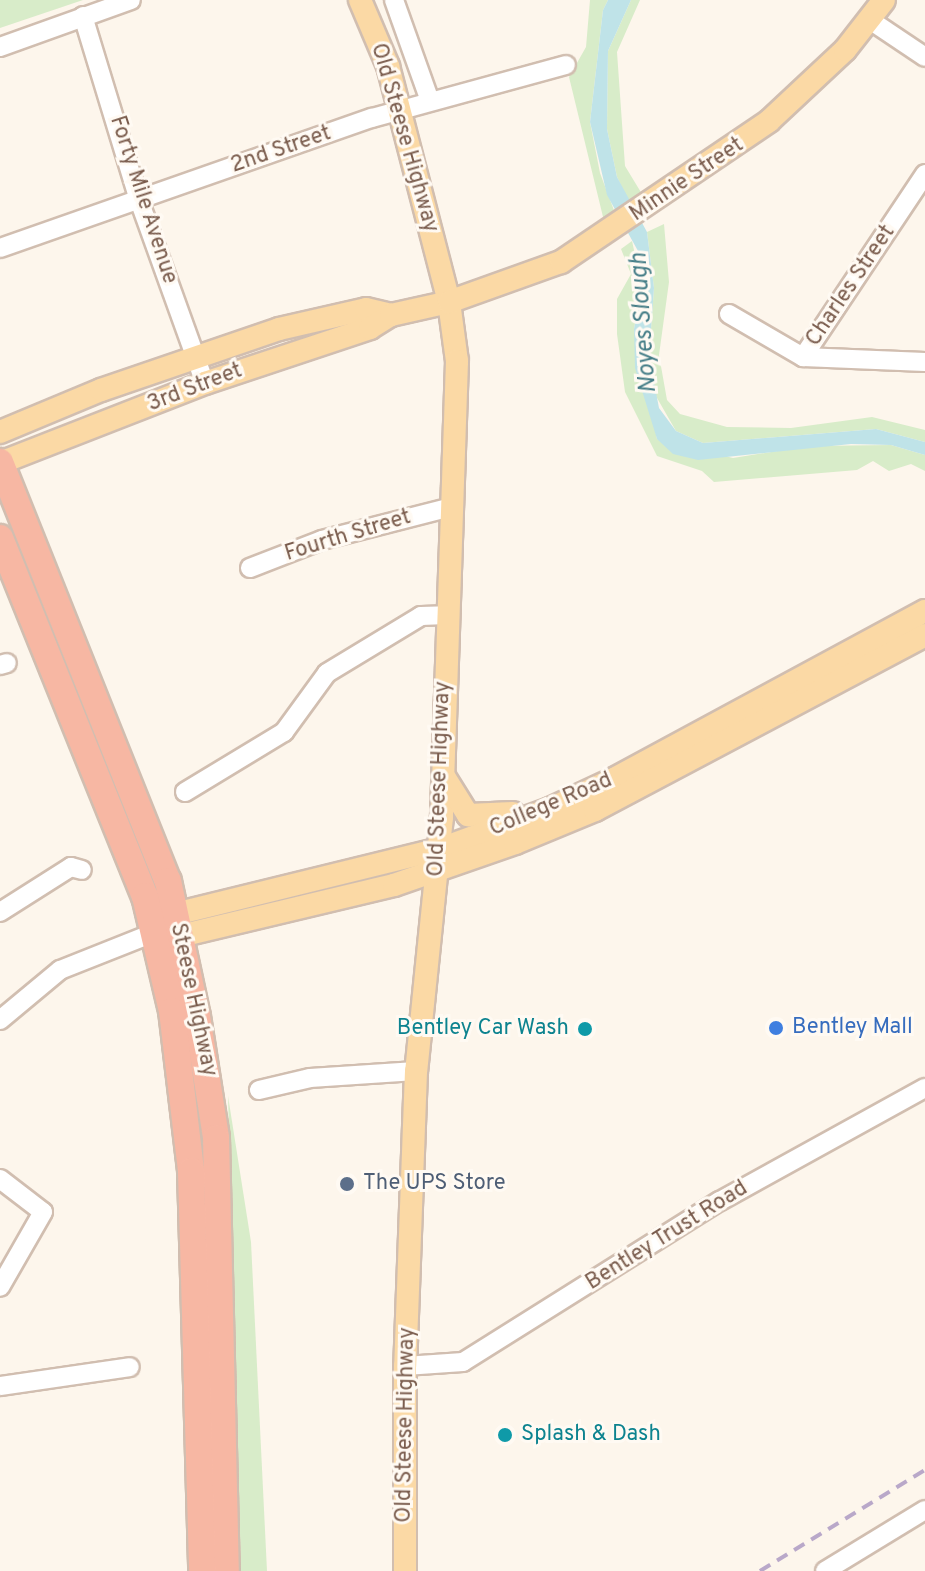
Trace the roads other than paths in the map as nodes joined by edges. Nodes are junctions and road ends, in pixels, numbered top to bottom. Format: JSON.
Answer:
{"nodes":[{"id":1,"x":131,"y":0,"type":"edge"},
{"id":2,"x":360,"y":0,"type":"edge"},
{"id":3,"x":394,"y":0,"type":"edge"},
{"id":4,"x":884,"y":0,"type":"edge"},
{"id":5,"x":83,"y":16,"type":"junction"},
{"id":6,"x":870,"y":20,"type":"junction"},
{"id":7,"x":0,"y":47,"type":"edge"},
{"id":8,"x":925,"y":57,"type":"edge"},
{"id":9,"x":566,"y":65,"type":"dead end"},
{"id":10,"x":430,"y":101,"type":"junction"},
{"id":11,"x":400,"y":110,"type":"junction"},
{"id":12,"x":925,"y":174,"type":"edge"},
{"id":13,"x":139,"y":200,"type":"junction"},
{"id":14,"x":0,"y":248,"type":"edge"},
{"id":15,"x":449,"y":302,"type":"junction"},
{"id":16,"x":729,"y":314,"type":"dead end"},
{"id":17,"x":391,"y":315,"type":"junction"},
{"id":18,"x":803,"y":357,"type":"junction"},
{"id":19,"x":196,"y":358,"type":"junction"},
{"id":20,"x":925,"y":362,"type":"edge"},
{"id":21,"x":205,"y":383,"type":"junction"},
{"id":22,"x":0,"y":432,"type":"edge"},
{"id":23,"x":0,"y":462,"type":"edge"},
{"id":24,"x":448,"y":508,"type":"junction"},
{"id":25,"x":0,"y":538,"type":"edge"},
{"id":26,"x":250,"y":568,"type":"dead end"},
{"id":27,"x":925,"y":611,"type":"edge"},
{"id":28,"x":446,"y":615,"type":"junction"},
{"id":29,"x":925,"y":635,"type":"edge"},
{"id":30,"x":443,"y":773,"type":"junction"},
{"id":31,"x":185,"y":792,"type":"dead end"},
{"id":32,"x":550,"y":809,"type":"junction"},
{"id":33,"x":439,"y":859,"type":"junction"},
{"id":34,"x":82,"y":870,"type":"dead end"},
{"id":35,"x":0,"y":912,"type":"edge"},
{"id":36,"x":169,"y":928,"type":"junction"},
{"id":37,"x":0,"y":1020,"type":"edge"},
{"id":38,"x":416,"y":1071,"type":"junction"},
{"id":39,"x":925,"y":1088,"type":"edge"},
{"id":40,"x":259,"y":1090,"type":"dead end"},
{"id":41,"x":0,"y":1179,"type":"edge"},
{"id":42,"x":0,"y":1287,"type":"edge"},
{"id":43,"x":405,"y":1366,"type":"junction"},
{"id":44,"x":130,"y":1367,"type":"dead end"},
{"id":45,"x":0,"y":1386,"type":"edge"},
{"id":46,"x":925,"y":1510,"type":"edge"},
{"id":47,"x":202,"y":1571,"type":"edge"},
{"id":48,"x":226,"y":1571,"type":"edge"},
{"id":49,"x":405,"y":1571,"type":"edge"},
{"id":50,"x":825,"y":1571,"type":"edge"}],
"edges":[{"from":1,"to":5,"type":"street"},
{"from":2,"to":11,"type":"main road","name":"Old Steese Highway"},
{"from":3,"to":10,"type":"street"},
{"from":4,"to":6,"type":"main road","name":"Minnie Street"},
{"from":5,"to":7,"type":"street"},
{"from":5,"to":13,"type":"street","name":"Forty Mile Avenue"},
{"from":6,"to":8,"type":"street"},
{"from":6,"to":15,"type":"main road","name":"Minnie Street"},
{"from":9,"to":10,"type":"street","name":"2nd Street"},
{"from":10,"to":11,"type":"street","name":"2nd Street"},
{"from":11,"to":13,"type":"street","name":"2nd Street"},
{"from":11,"to":15,"type":"main road","name":"Old Steese Highway"},
{"from":12,"to":18,"type":"street","name":"Charles Street"},
{"from":13,"to":14,"type":"street","name":"2nd Street"},
{"from":13,"to":19,"type":"street","name":"Forty Mile Avenue"},
{"from":15,"to":17,"type":"main road","name":"3rd Street"},
{"from":15,"to":24,"type":"main road","name":"Old Steese Highway"},
{"from":16,"to":18,"type":"street"},
{"from":17,"to":19,"type":"main road","name":"3rd Street"},
{"from":17,"to":21,"type":"main road","name":"3rd Street"},
{"from":18,"to":20,"type":"street"},
{"from":19,"to":21,"type":"street","name":"Forty Mile Avenue"},
{"from":19,"to":22,"type":"main road","name":"3rd Street"},
{"from":21,"to":23,"type":"main road","name":"3rd Street"},
{"from":23,"to":36,"type":"highway","name":"Steese Highway"},
{"from":24,"to":26,"type":"street","name":"Fourth Street"},
{"from":24,"to":28,"type":"main road","name":"Old Steese Highway"},
{"from":25,"to":36,"type":"highway","name":"Steese Highway"},
{"from":27,"to":32,"type":"main road","name":"College Road"},
{"from":28,"to":30,"type":"main road","name":"Old Steese Highway"},
{"from":28,"to":31,"type":"street"},
{"from":29,"to":33,"type":"main road","name":"College Road"},
{"from":30,"to":32,"type":"main road"},
{"from":30,"to":33,"type":"main road","name":"Old Steese Highway"},
{"from":32,"to":33,"type":"main road","name":"College Road"},
{"from":33,"to":36,"type":"main road","name":"College Road"},
{"from":33,"to":38,"type":"main road","name":"Old Steese Highway"},
{"from":34,"to":35,"type":"street"},
{"from":36,"to":37,"type":"street","name":"College Road"},
{"from":36,"to":47,"type":"highway","name":"Steese Highway"},
{"from":36,"to":48,"type":"highway","name":"Steese Highway"},
{"from":38,"to":40,"type":"street"},
{"from":38,"to":43,"type":"main road","name":"Old Steese Highway"},
{"from":39,"to":43,"type":"street","name":"Bentley Trust Road"},
{"from":41,"to":42,"type":"street"},
{"from":43,"to":49,"type":"main road","name":"Old Steese Highway"},
{"from":44,"to":45,"type":"street"},
{"from":46,"to":50,"type":"street"}]}
